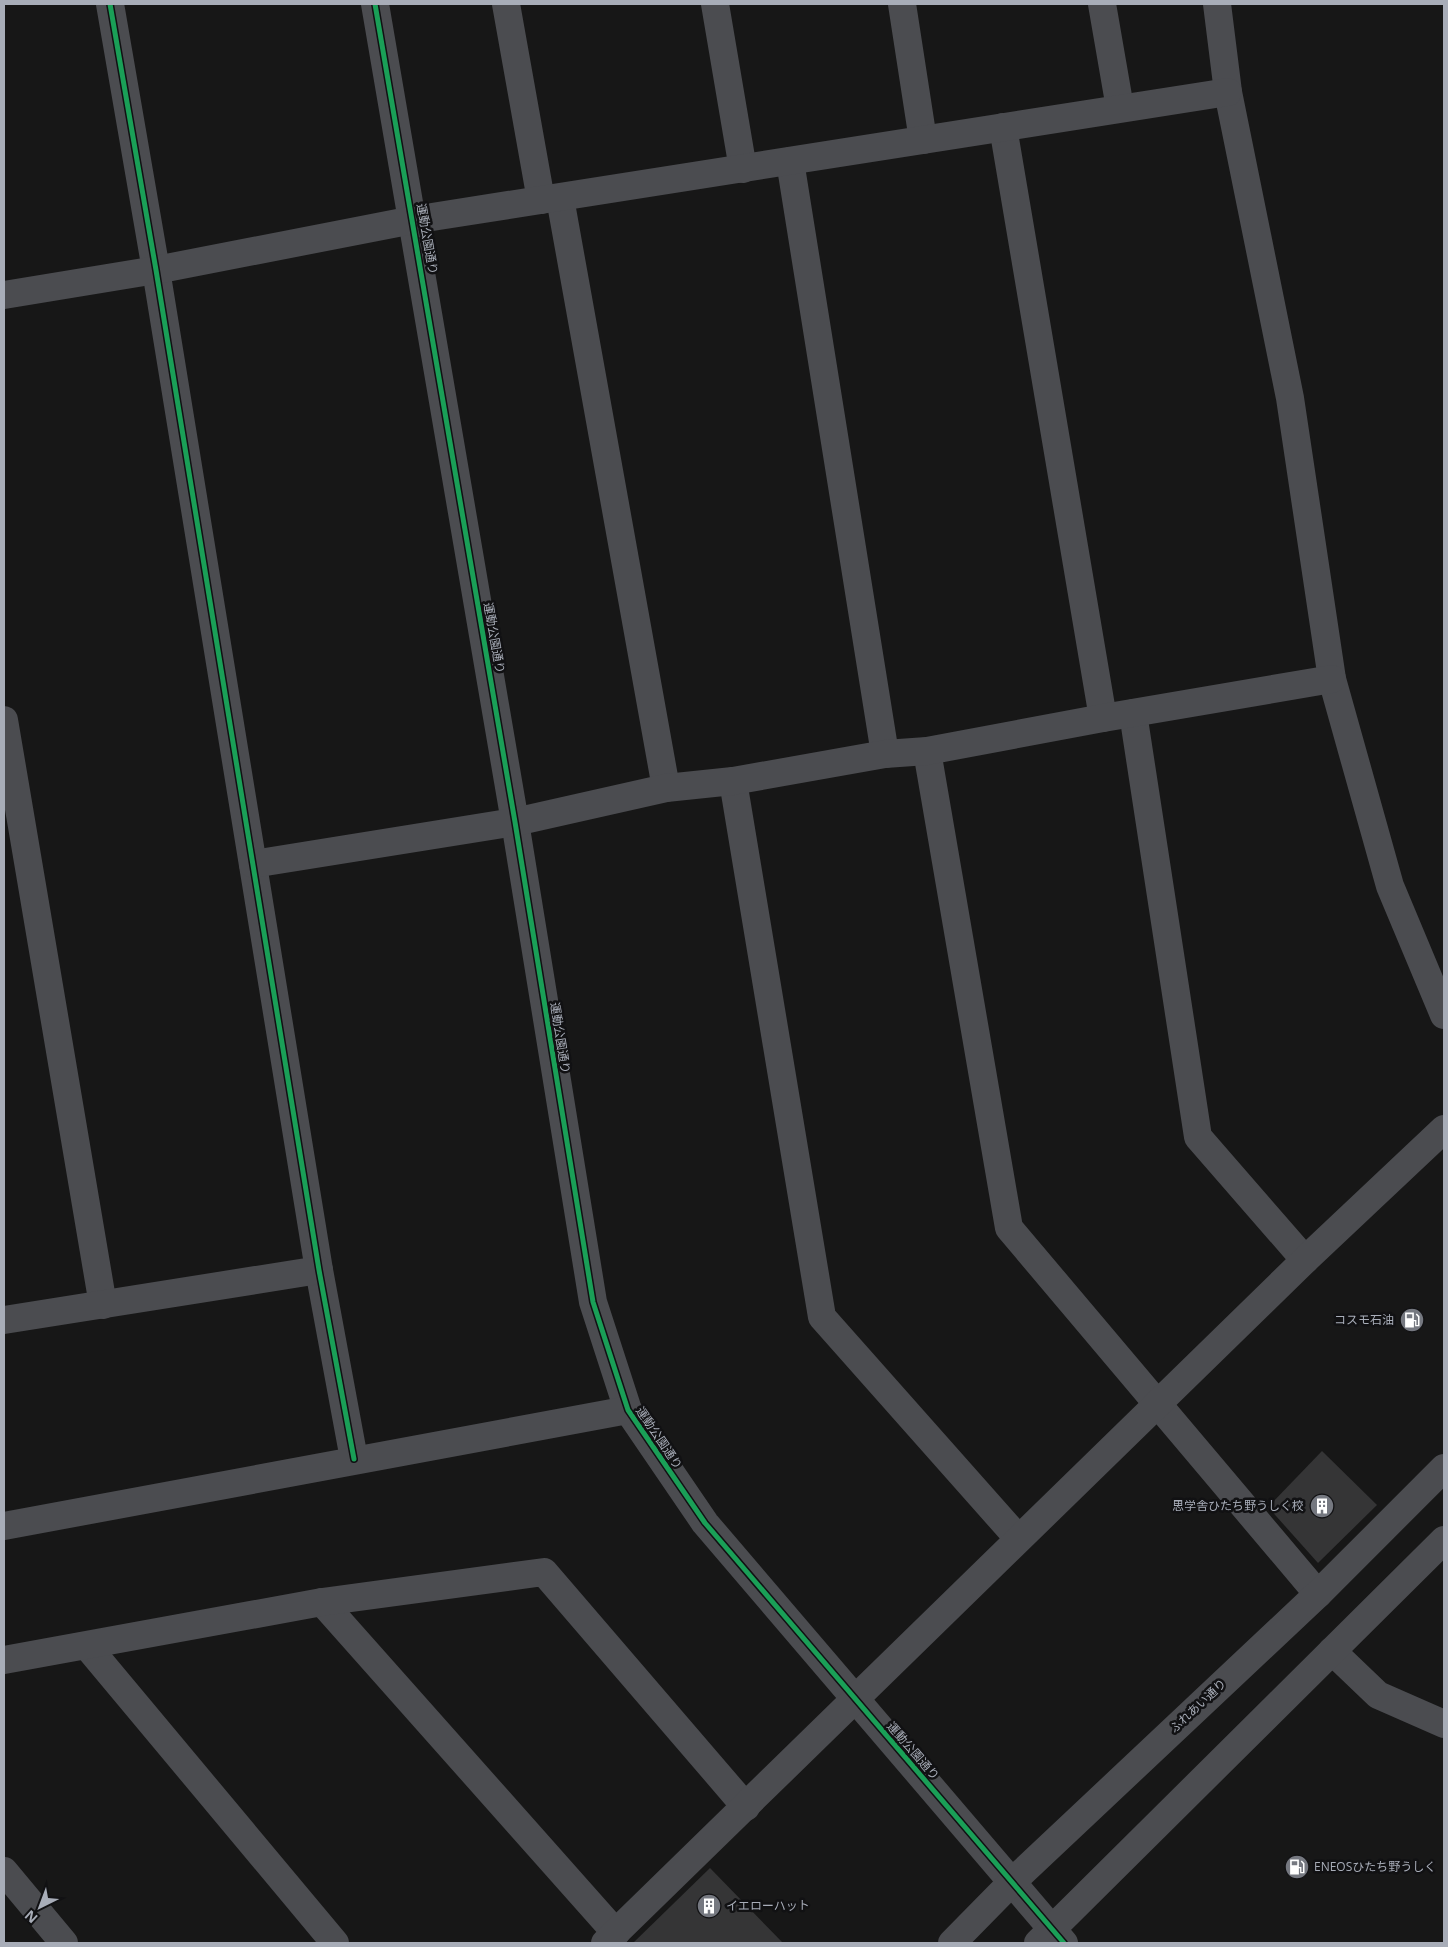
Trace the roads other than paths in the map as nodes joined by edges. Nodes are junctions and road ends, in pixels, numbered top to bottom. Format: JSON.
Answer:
{"nodes":[{"id":1,"x":110,"y":4,"type":"edge"},
{"id":2,"x":375,"y":4,"type":"edge"},
{"id":3,"x":506,"y":4,"type":"edge"},
{"id":4,"x":715,"y":4,"type":"edge"},
{"id":5,"x":902,"y":4,"type":"edge"},
{"id":6,"x":1102,"y":4,"type":"edge"},
{"id":7,"x":1217,"y":4,"type":"edge"},
{"id":8,"x":1228,"y":92,"type":"junction"},
{"id":9,"x":1120,"y":108,"type":"junction"},
{"id":10,"x":1003,"y":127,"type":"junction"},
{"id":11,"x":923,"y":140,"type":"junction"},
{"id":12,"x":790,"y":162,"type":"junction"},
{"id":13,"x":743,"y":169,"type":"junction"},
{"id":14,"x":550,"y":199,"type":"junction"},
{"id":15,"x":413,"y":220,"type":"junction"},
{"id":16,"x":156,"y":270,"type":"junction"},
{"id":17,"x":4,"y":295,"type":"edge"},
{"id":18,"x":1332,"y":680,"type":"junction"},
{"id":19,"x":1133,"y":713,"type":"junction"},
{"id":20,"x":1104,"y":718,"type":"junction"},
{"id":21,"x":4,"y":720,"type":"edge"},
{"id":22,"x":927,"y":751,"type":"junction"},
{"id":23,"x":886,"y":754,"type":"junction"},
{"id":24,"x":732,"y":781,"type":"junction"},
{"id":25,"x":666,"y":788,"type":"junction"},
{"id":26,"x":515,"y":822,"type":"junction"},
{"id":27,"x":254,"y":864,"type":"junction"},
{"id":28,"x":1435,"y":970,"type":"edge"},
{"id":29,"x":1444,"y":1015,"type":"edge"},
{"id":30,"x":1444,"y":1129,"type":"edge"},
{"id":31,"x":1305,"y":1260,"type":"junction"},
{"id":32,"x":319,"y":1270,"type":"junction"},
{"id":33,"x":103,"y":1305,"type":"junction"},
{"id":34,"x":4,"y":1320,"type":"edge"},
{"id":35,"x":1158,"y":1403,"type":"junction"},
{"id":36,"x":628,"y":1410,"type":"junction"},
{"id":37,"x":354,"y":1459,"type":"junction"},
{"id":38,"x":1444,"y":1468,"type":"edge"},
{"id":39,"x":4,"y":1526,"type":"edge"},
{"id":40,"x":1018,"y":1538,"type":"junction"},
{"id":41,"x":1444,"y":1540,"type":"edge"},
{"id":42,"x":1318,"y":1594,"type":"junction"},
{"id":43,"x":322,"y":1602,"type":"junction"},
{"id":44,"x":86,"y":1646,"type":"junction"},
{"id":45,"x":1332,"y":1651,"type":"junction"},
{"id":46,"x":4,"y":1660,"type":"edge"},
{"id":47,"x":856,"y":1700,"type":"junction"},
{"id":48,"x":1444,"y":1724,"type":"edge"},
{"id":49,"x":746,"y":1807,"type":"junction"},
{"id":50,"x":4,"y":1871,"type":"edge"},
{"id":51,"x":1012,"y":1882,"type":"junction"},
{"id":52,"x":610,"y":1938,"type":"edge"},
{"id":53,"x":1051,"y":1939,"type":"edge"},
{"id":54,"x":64,"y":1943,"type":"edge"},
{"id":55,"x":335,"y":1943,"type":"edge"},
{"id":56,"x":952,"y":1943,"type":"edge"}],
"edges":[{"from":1,"to":16,"type":"street"},
{"from":2,"to":15,"type":"street","name":"運動公園通り"},
{"from":3,"to":14,"type":"street"},
{"from":4,"to":13,"type":"street"},
{"from":5,"to":11,"type":"street"},
{"from":6,"to":9,"type":"street"},
{"from":7,"to":8,"type":"street"},
{"from":8,"to":9,"type":"street"},
{"from":8,"to":18,"type":"street"},
{"from":9,"to":10,"type":"street"},
{"from":10,"to":11,"type":"street"},
{"from":10,"to":20,"type":"street"},
{"from":11,"to":12,"type":"street"},
{"from":12,"to":13,"type":"street"},
{"from":12,"to":23,"type":"street"},
{"from":13,"to":14,"type":"street"},
{"from":14,"to":15,"type":"street"},
{"from":14,"to":25,"type":"street"},
{"from":15,"to":16,"type":"street"},
{"from":15,"to":26,"type":"street","name":"運動公園通り"},
{"from":16,"to":17,"type":"street"},
{"from":16,"to":27,"type":"street"},
{"from":18,"to":19,"type":"street"},
{"from":18,"to":28,"type":"street"},
{"from":19,"to":20,"type":"street"},
{"from":19,"to":31,"type":"street"},
{"from":20,"to":22,"type":"street"},
{"from":21,"to":33,"type":"street"},
{"from":22,"to":23,"type":"street"},
{"from":22,"to":35,"type":"street"},
{"from":23,"to":24,"type":"street"},
{"from":24,"to":25,"type":"street"},
{"from":24,"to":40,"type":"street"},
{"from":25,"to":26,"type":"street"},
{"from":26,"to":27,"type":"street"},
{"from":26,"to":36,"type":"street","name":"運動公園通り"},
{"from":27,"to":32,"type":"street"},
{"from":28,"to":29,"type":"street"},
{"from":30,"to":31,"type":"street"},
{"from":31,"to":35,"type":"street"},
{"from":32,"to":33,"type":"street"},
{"from":32,"to":37,"type":"street"},
{"from":33,"to":34,"type":"street"},
{"from":35,"to":40,"type":"street"},
{"from":35,"to":42,"type":"street"},
{"from":36,"to":37,"type":"street"},
{"from":36,"to":47,"type":"street","name":"運動公園通り"},
{"from":37,"to":39,"type":"street"},
{"from":38,"to":42,"type":"street","name":"ふれあい通り"},
{"from":40,"to":47,"type":"street"},
{"from":41,"to":45,"type":"street"},
{"from":42,"to":51,"type":"street","name":"ふれあい通り"},
{"from":43,"to":44,"type":"street"},
{"from":43,"to":49,"type":"street"},
{"from":43,"to":52,"type":"street"},
{"from":44,"to":46,"type":"street"},
{"from":44,"to":55,"type":"street"},
{"from":45,"to":48,"type":"street"},
{"from":45,"to":53,"type":"street"},
{"from":47,"to":49,"type":"street"},
{"from":47,"to":51,"type":"street","name":"運動公園通り"},
{"from":49,"to":52,"type":"street"},
{"from":50,"to":54,"type":"street"},
{"from":51,"to":53,"type":"street","name":"運動公園通り"},
{"from":51,"to":56,"type":"street","name":"ふれあい通り"}]}
